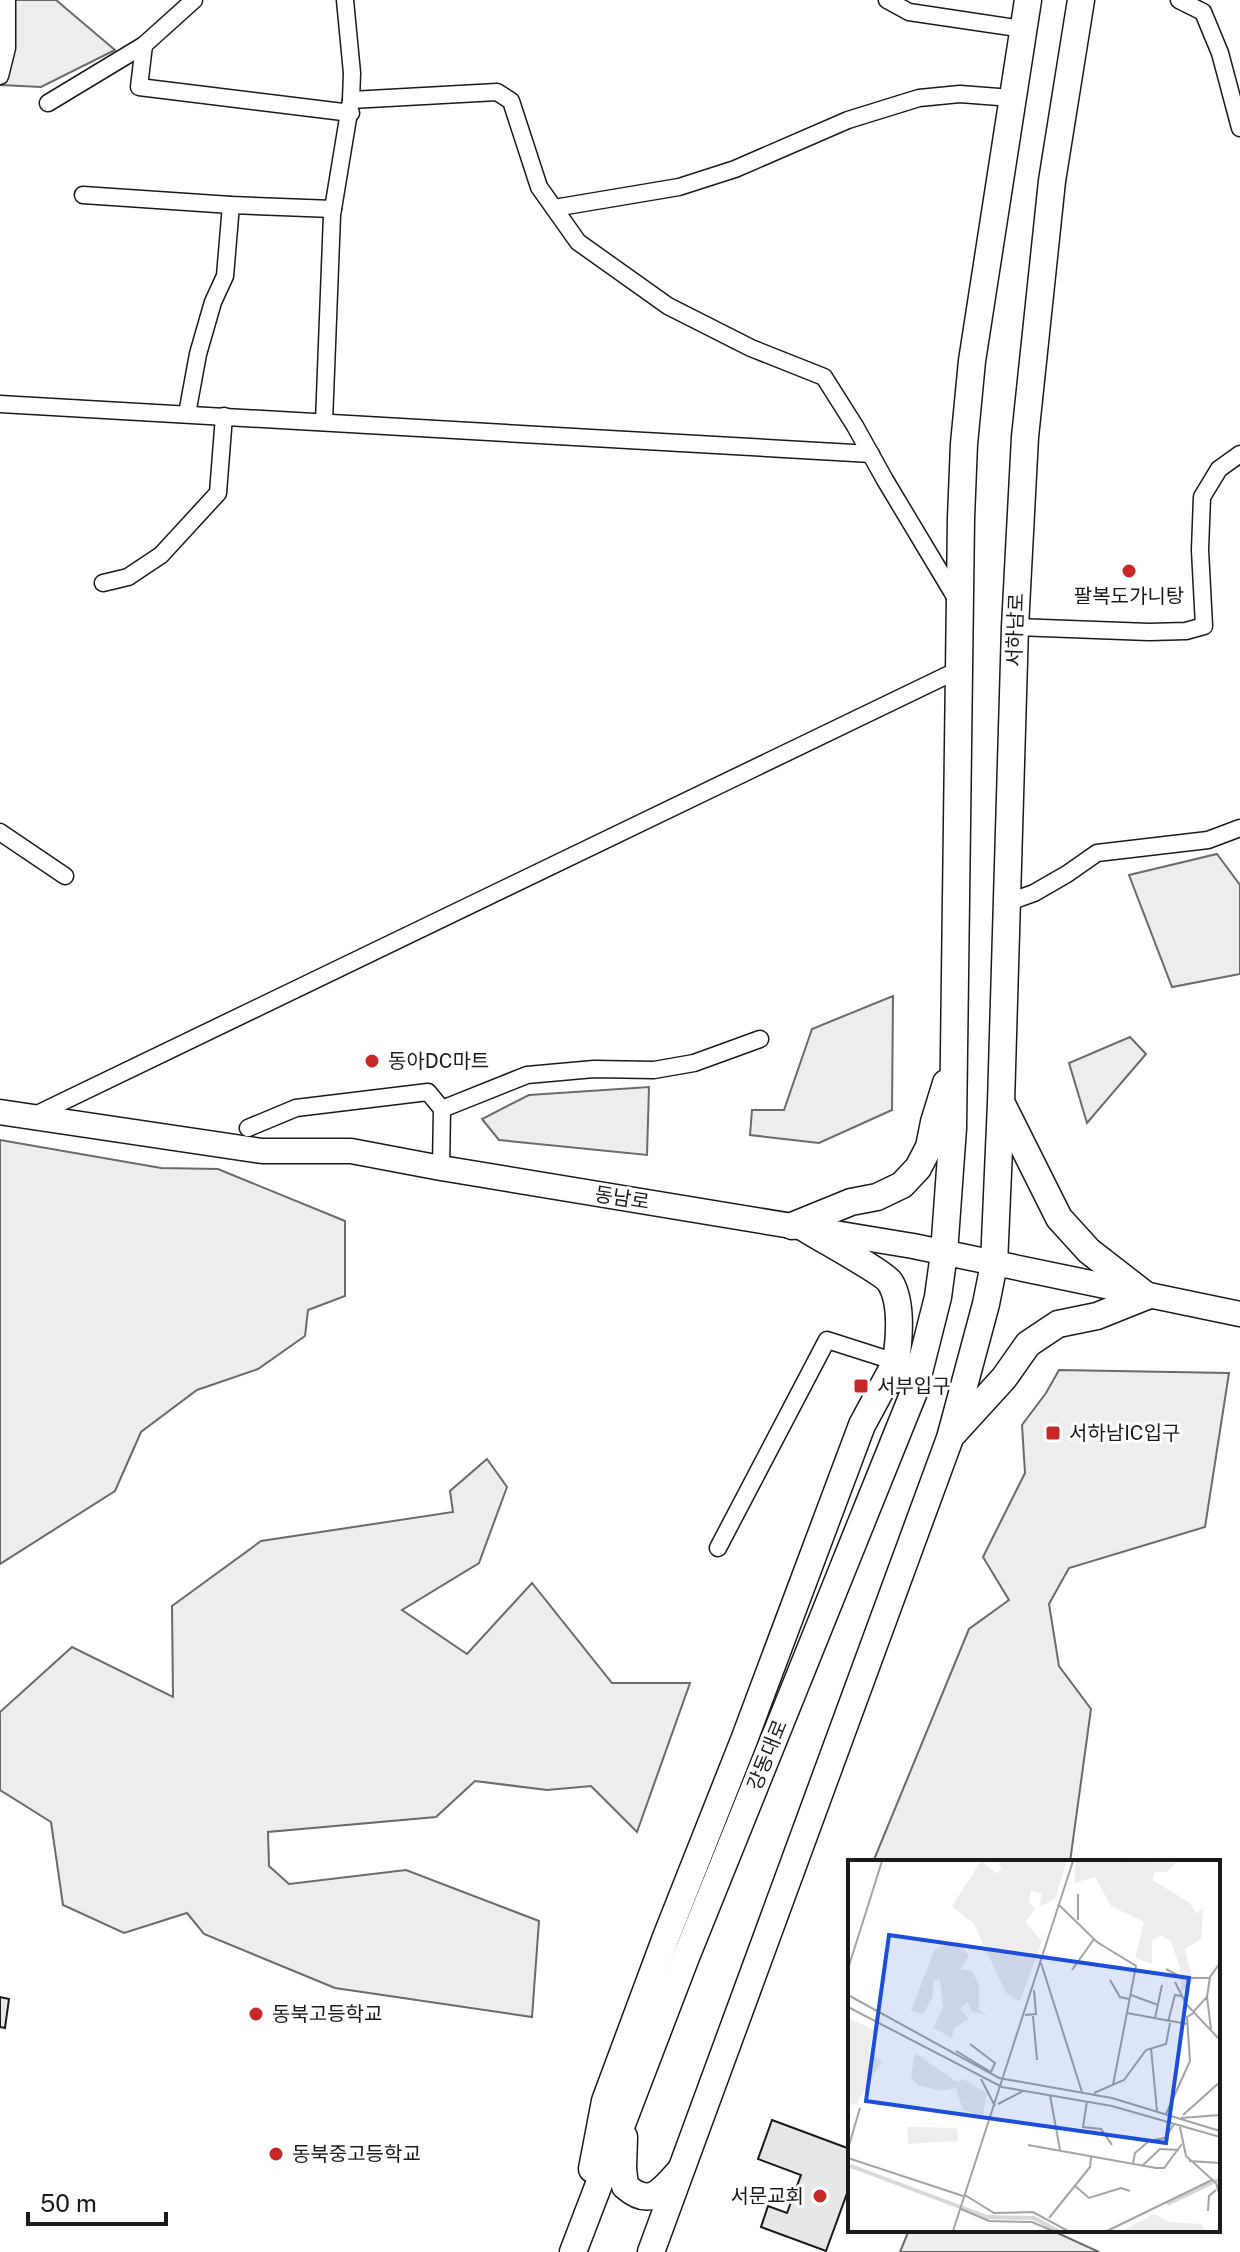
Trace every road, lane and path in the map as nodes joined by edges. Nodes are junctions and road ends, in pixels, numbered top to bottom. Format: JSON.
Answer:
{"nodes":[{"id":1,"x":7,"y":0,"type":"edge"},
{"id":2,"x":194,"y":0,"type":"edge"},
{"id":3,"x":345,"y":0,"type":"edge"},
{"id":4,"x":887,"y":0,"type":"edge"},
{"id":5,"x":1028,"y":0,"type":"edge"},
{"id":6,"x":1081,"y":0,"type":"edge"},
{"id":7,"x":1179,"y":0,"type":"edge"},
{"id":8,"x":1023,"y":29,"type":"junction"},
{"id":9,"x":144,"y":45,"type":"junction"},
{"id":10,"x":0,"y":76,"type":"edge"},
{"id":11,"x":1012,"y":98,"type":"junction"},
{"id":12,"x":48,"y":103,"type":"dead end"},
{"id":13,"x":351,"y":106,"type":"junction"},
{"id":14,"x":1240,"y":128,"type":"edge"},
{"id":15,"x":83,"y":195,"type":"dead end"},
{"id":16,"x":231,"y":205,"type":"junction"},
{"id":17,"x":554,"y":208,"type":"junction"},
{"id":18,"x":333,"y":209,"type":"junction"},
{"id":19,"x":0,"y":404,"type":"edge"},
{"id":20,"x":187,"y":414,"type":"junction"},
{"id":21,"x":224,"y":416,"type":"junction"},
{"id":22,"x":324,"y":422,"type":"junction"},
{"id":23,"x":871,"y":454,"type":"junction"},
{"id":24,"x":1240,"y":454,"type":"edge"},
{"id":25,"x":103,"y":583,"type":"dead end"},
{"id":26,"x":961,"y":607,"type":"junction"},
{"id":27,"x":1015,"y":627,"type":"junction"},
{"id":28,"x":960,"y":669,"type":"junction"},
{"id":29,"x":1240,"y":828,"type":"edge"},
{"id":30,"x":0,"y":832,"type":"edge"},
{"id":31,"x":65,"y":876,"type":"dead end"},
{"id":32,"x":1006,"y":903,"type":"junction"},
{"id":33,"x":760,"y":1039,"type":"dead end"},
{"id":34,"x":954,"y":1057,"type":"junction"},
{"id":35,"x":1001,"y":1103,"type":"junction"},
{"id":36,"x":442,"y":1109,"type":"junction"},
{"id":37,"x":0,"y":1112,"type":"edge"},
{"id":38,"x":31,"y":1117,"type":"junction"},
{"id":39,"x":248,"y":1128,"type":"dead end"},
{"id":40,"x":441,"y":1168,"type":"junction"},
{"id":41,"x":799,"y":1227,"type":"junction"},
{"id":42,"x":944,"y":1253,"type":"junction"},
{"id":43,"x":994,"y":1264,"type":"junction"},
{"id":44,"x":1147,"y":1296,"type":"junction"},
{"id":45,"x":1240,"y":1314,"type":"edge"},
{"id":46,"x":896,"y":1362,"type":"junction"},
{"id":47,"x":950,"y":1438,"type":"junction"},
{"id":48,"x":876,"y":1485,"type":"junction"},
{"id":49,"x":718,"y":1548,"type":"dead end"},
{"id":50,"x":624,"y":2117,"type":"junction"},
{"id":51,"x":682,"y":2169,"type":"junction"},
{"id":52,"x":576,"y":2243,"type":"edge"},
{"id":53,"x":651,"y":2252,"type":"edge"}],
"edges":[{"from":1,"to":10,"type":"street"},
{"from":2,"to":9,"type":"street"},
{"from":3,"to":13,"type":"street"},
{"from":4,"to":8,"type":"street"},
{"from":5,"to":8,"type":"main road"},
{"from":6,"to":27,"type":"main road","name":"서하남로"},
{"from":7,"to":14,"type":"street"},
{"from":8,"to":11,"type":"main road"},
{"from":9,"to":12,"type":"street"},
{"from":9,"to":13,"type":"street"},
{"from":11,"to":17,"type":"street"},
{"from":11,"to":26,"type":"main road"},
{"from":13,"to":17,"type":"street"},
{"from":13,"to":18,"type":"street"},
{"from":15,"to":16,"type":"street"},
{"from":16,"to":18,"type":"street"},
{"from":16,"to":20,"type":"street"},
{"from":17,"to":23,"type":"street"},
{"from":18,"to":22,"type":"street"},
{"from":19,"to":20,"type":"street"},
{"from":20,"to":21,"type":"street"},
{"from":21,"to":22,"type":"street"},
{"from":21,"to":25,"type":"street"},
{"from":22,"to":23,"type":"street"},
{"from":23,"to":26,"type":"street"},
{"from":24,"to":27,"type":"street"},
{"from":26,"to":28,"type":"main road"},
{"from":27,"to":32,"type":"main road","name":"서하남로"},
{"from":28,"to":34,"type":"main road"},
{"from":28,"to":38,"type":"street"},
{"from":29,"to":32,"type":"street"},
{"from":30,"to":31,"type":"street"},
{"from":32,"to":35,"type":"main road","name":"서하남로"},
{"from":33,"to":36,"type":"street"},
{"from":34,"to":41,"type":"main road"},
{"from":34,"to":42,"type":"main road"},
{"from":35,"to":43,"type":"main road","name":"서하남로"},
{"from":35,"to":44,"type":"main road"},
{"from":36,"to":39,"type":"street"},
{"from":36,"to":40,"type":"street"},
{"from":37,"to":38,"type":"main road","name":"동남로"},
{"from":38,"to":40,"type":"main road","name":"동남로"},
{"from":40,"to":41,"type":"main road","name":"동남로"},
{"from":41,"to":42,"type":"main road","name":"동남로"},
{"from":41,"to":46,"type":"main road"},
{"from":42,"to":43,"type":"main road","name":"동남로"},
{"from":42,"to":48,"type":"main road","name":"강동대로"},
{"from":43,"to":44,"type":"main road","name":"동남로"},
{"from":43,"to":47,"type":"main road"},
{"from":44,"to":45,"type":"main road","name":"동남로"},
{"from":44,"to":47,"type":"main road"},
{"from":46,"to":48,"type":"main road"},
{"from":46,"to":49,"type":"street"},
{"from":46,"to":52,"type":"main road"},
{"from":47,"to":51,"type":"main road"},
{"from":48,"to":50,"type":"main road","name":"강동대로"},
{"from":50,"to":51,"type":"main road"},
{"from":50,"to":52,"type":"main road","name":"강동대로"},
{"from":51,"to":53,"type":"main road"}]}
